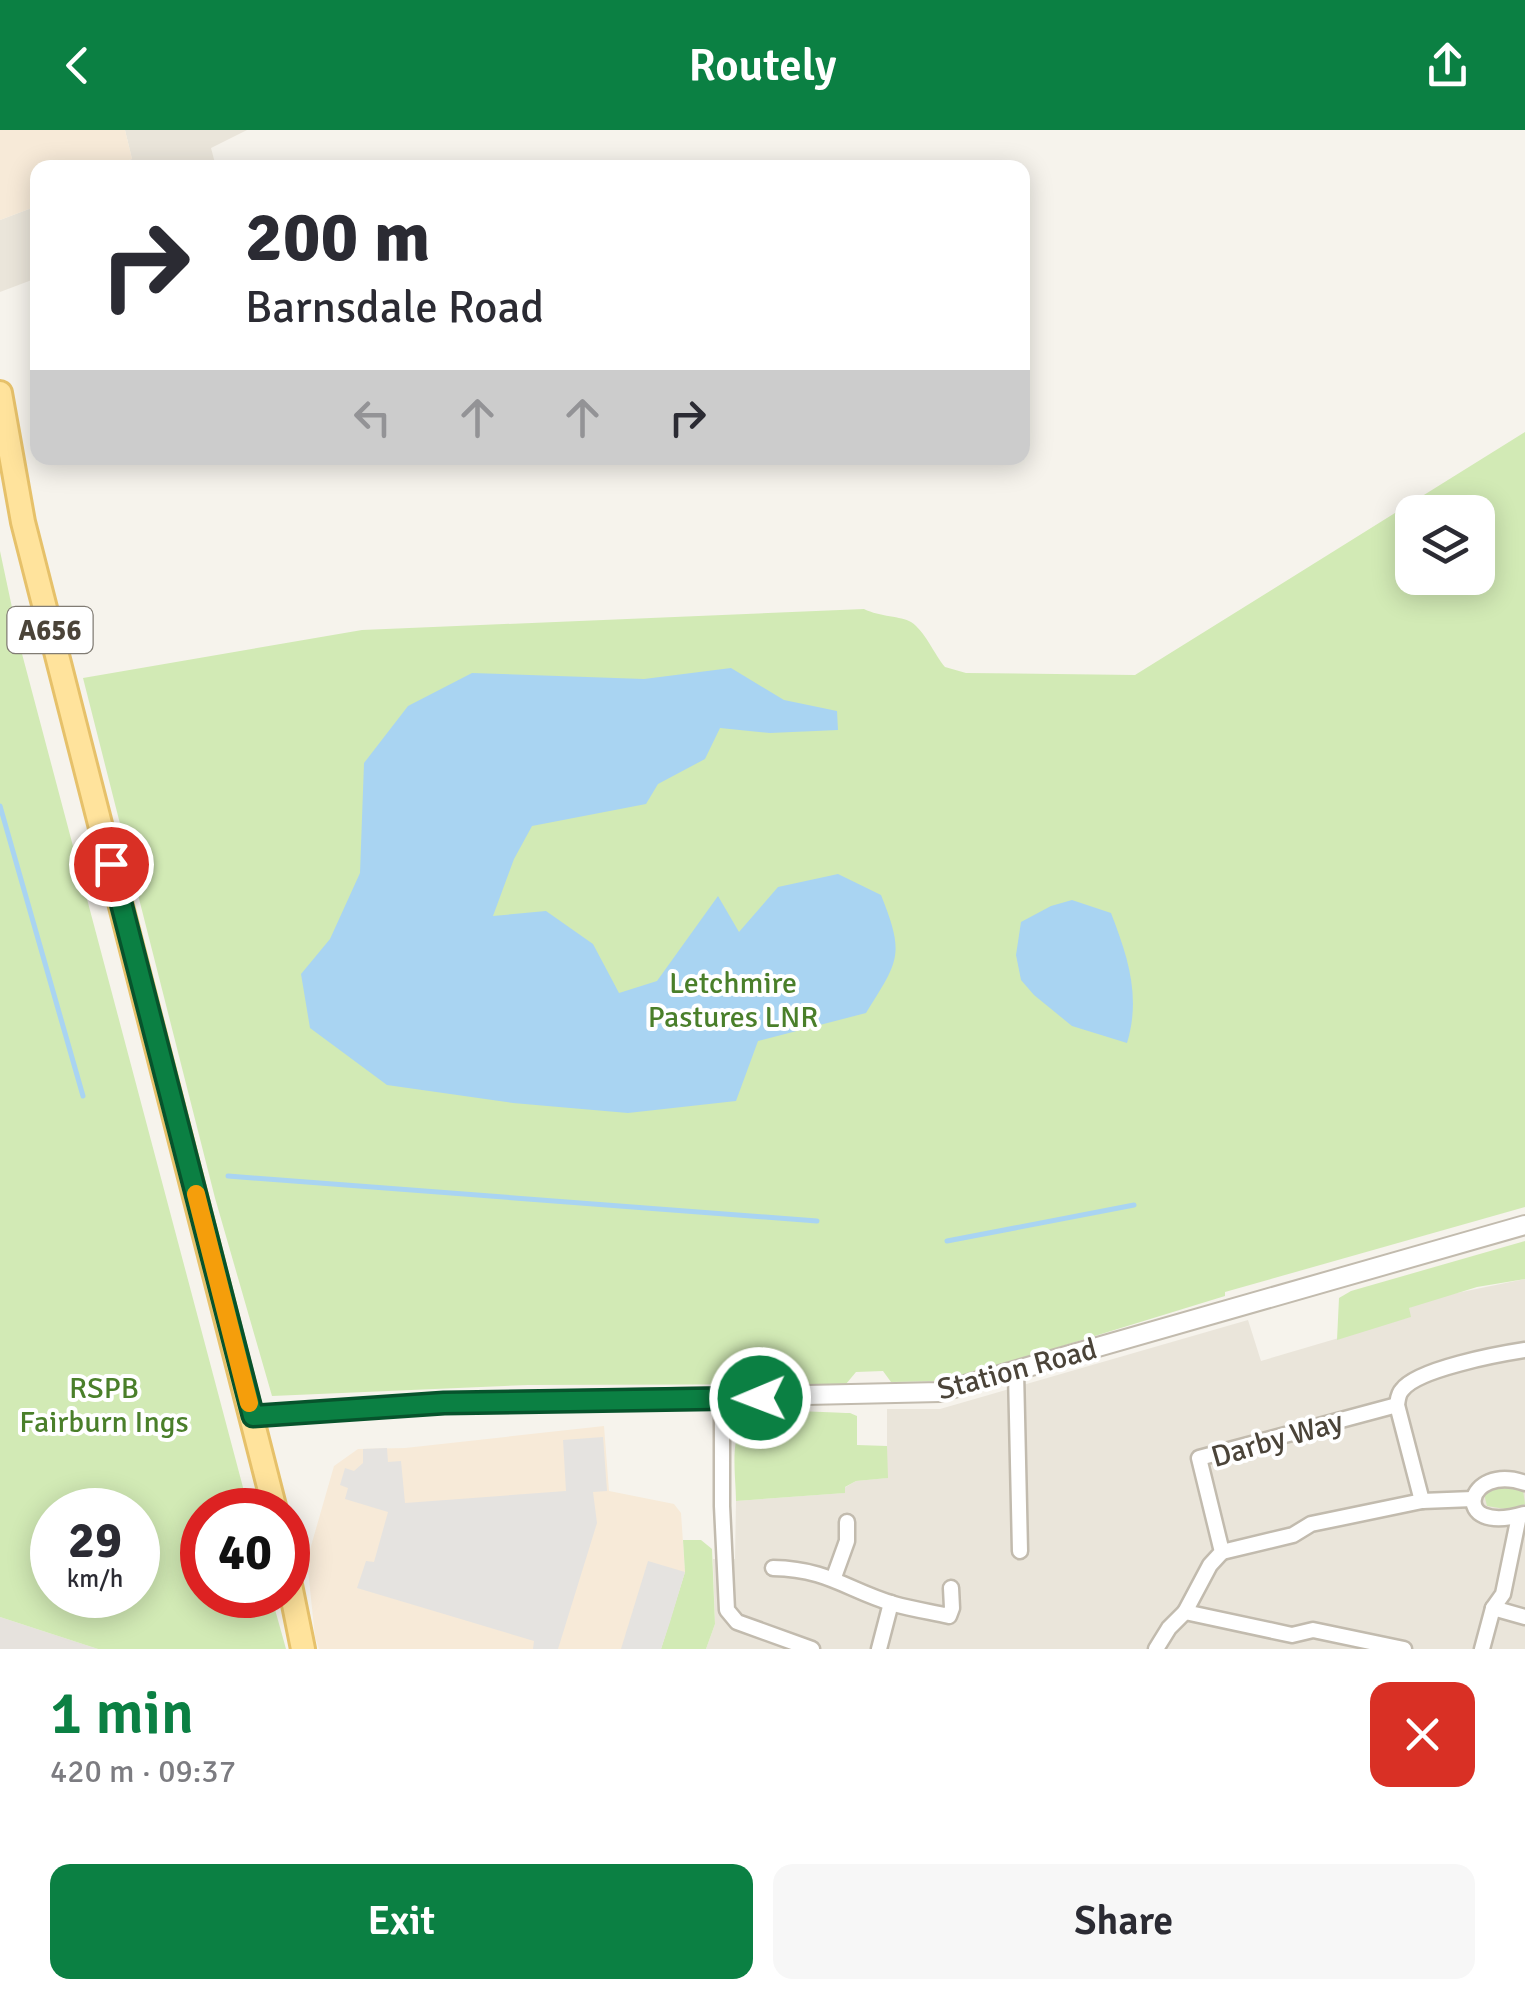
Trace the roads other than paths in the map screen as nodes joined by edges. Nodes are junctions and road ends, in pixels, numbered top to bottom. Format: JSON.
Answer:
{"nodes":[{"id":1,"x":0,"y":393,"type":"edge"},
{"id":2,"x":1525,"y":1226,"type":"edge"},
{"id":3,"x":1525,"y":1350,"type":"edge"},
{"id":4,"x":1016,"y":1372,"type":"junction"},
{"id":5,"x":722,"y":1398,"type":"junction"},
{"id":6,"x":1397,"y":1405,"type":"junction"},
{"id":7,"x":253,"y":1416,"type":"junction"},
{"id":8,"x":1525,"y":1483,"type":"edge"},
{"id":9,"x":269,"y":1488,"type":"edge"},
{"id":10,"x":1473,"y":1499,"type":"junction"},
{"id":11,"x":1422,"y":1501,"type":"junction"},
{"id":12,"x":1522,"y":1515,"type":"edge"},
{"id":13,"x":847,"y":1522,"type":"dead end"},
{"id":14,"x":1020,"y":1552,"type":"dead end"},
{"id":15,"x":1222,"y":1552,"type":"junction"},
{"id":16,"x":773,"y":1568,"type":"dead end"},
{"id":17,"x":834,"y":1577,"type":"junction"},
{"id":18,"x":951,"y":1588,"type":"dead end"},
{"id":19,"x":891,"y":1603,"type":"junction"},
{"id":20,"x":1493,"y":1608,"type":"junction"},
{"id":21,"x":1185,"y":1612,"type":"junction"},
{"id":22,"x":1525,"y":1617,"type":"edge"},
{"id":23,"x":296,"y":1618,"type":"edge"},
{"id":24,"x":1335,"y":1642,"type":"edge"},
{"id":25,"x":302,"y":1649,"type":"edge"},
{"id":26,"x":812,"y":1649,"type":"edge"},
{"id":27,"x":880,"y":1649,"type":"edge"},
{"id":28,"x":1156,"y":1649,"type":"edge"},
{"id":29,"x":1404,"y":1649,"type":"edge"},
{"id":30,"x":1482,"y":1649,"type":"edge"}],
"edges":[{"from":1,"to":7,"type":"main road","number":"A656"},
{"from":2,"to":4,"type":"street","name":"Station Road"},
{"from":3,"to":6,"type":"street"},
{"from":4,"to":5,"type":"street","name":"Station Road"},
{"from":4,"to":14,"type":"street"},
{"from":5,"to":7,"type":"street","name":"Station Road"},
{"from":5,"to":26,"type":"street"},
{"from":6,"to":11,"type":"street"},
{"from":6,"to":15,"type":"street","name":"Darby Way"},
{"from":7,"to":9,"type":"main road","number":"A656"},
{"from":8,"to":10,"type":"street"},
{"from":10,"to":11,"type":"street"},
{"from":10,"to":12,"type":"street"},
{"from":11,"to":15,"type":"street"},
{"from":12,"to":20,"type":"street"},
{"from":13,"to":17,"type":"street"},
{"from":15,"to":21,"type":"street"},
{"from":16,"to":17,"type":"street"},
{"from":17,"to":19,"type":"street"},
{"from":18,"to":19,"type":"street"},
{"from":19,"to":27,"type":"street"},
{"from":20,"to":22,"type":"street"},
{"from":20,"to":30,"type":"street"},
{"from":21,"to":24,"type":"street"},
{"from":21,"to":28,"type":"street"},
{"from":23,"to":25,"type":"main road"},
{"from":24,"to":29,"type":"street"}]}
